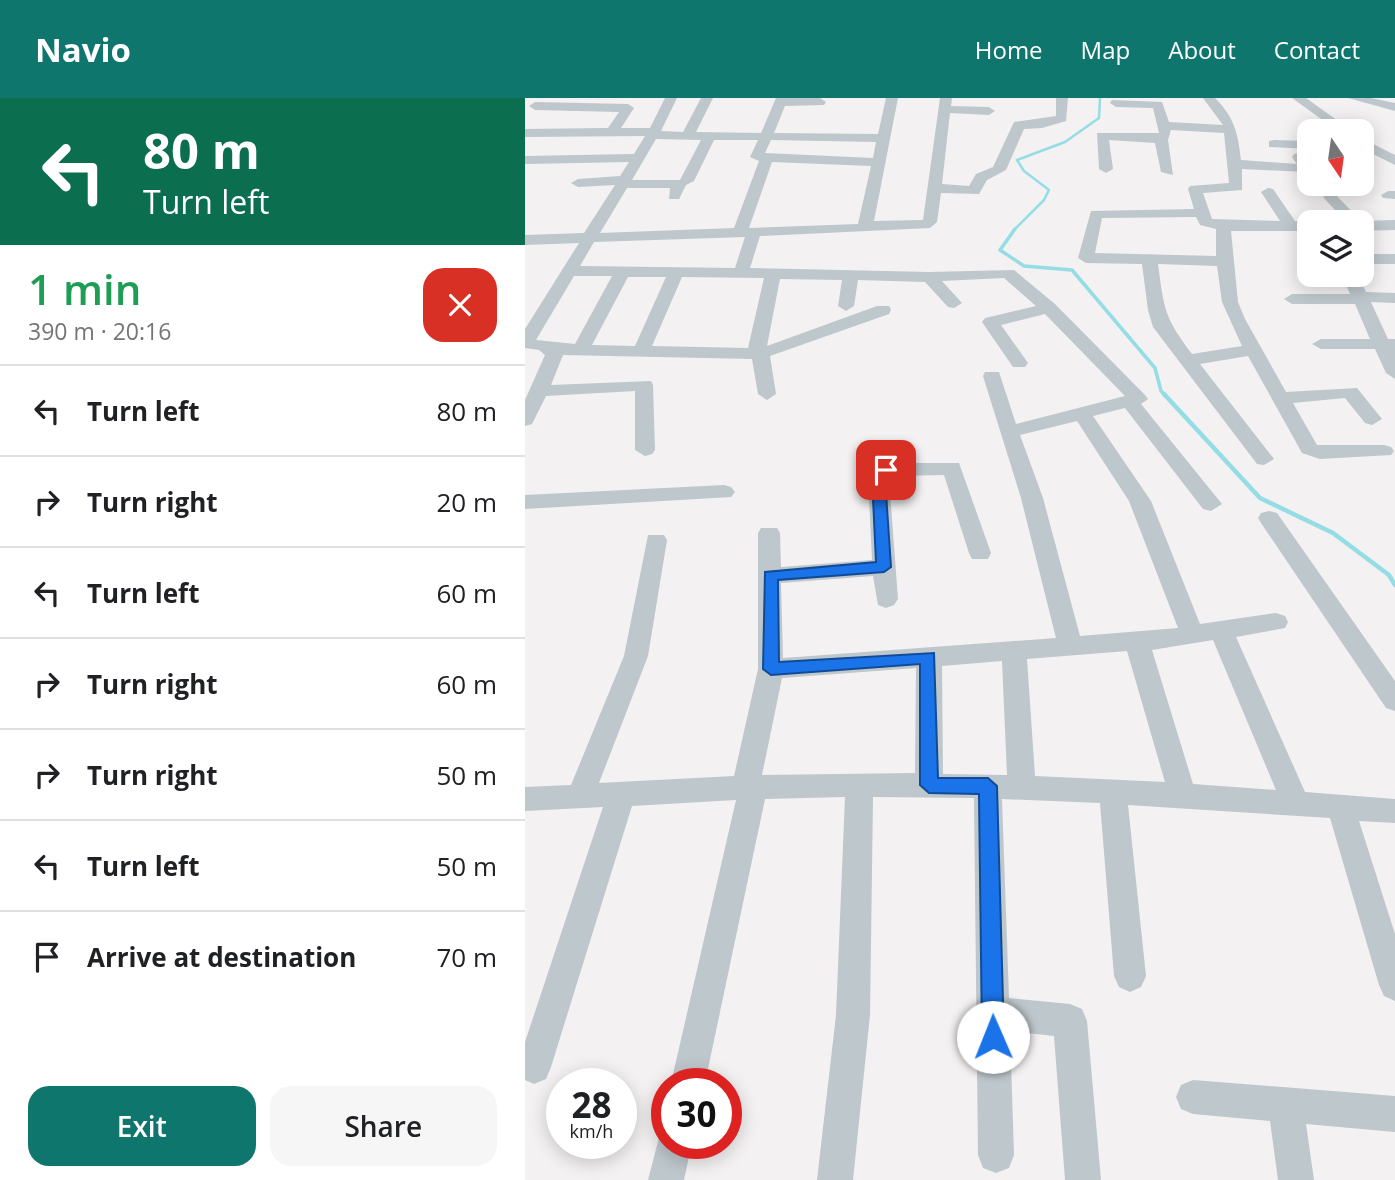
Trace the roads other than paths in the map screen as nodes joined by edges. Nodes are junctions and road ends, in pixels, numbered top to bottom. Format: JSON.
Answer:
{"nodes":[{"id":1,"x":671,"y":98,"type":"edge"},
{"id":2,"x":707,"y":98,"type":"edge"},
{"id":3,"x":892,"y":98,"type":"edge"},
{"id":4,"x":1062,"y":98,"type":"edge"},
{"id":5,"x":1209,"y":98,"type":"edge"},
{"id":6,"x":1298,"y":98,"type":"edge"},
{"id":7,"x":1354,"y":98,"type":"edge"},
{"id":8,"x":780,"y":100,"type":"edge"},
{"id":9,"x":945,"y":103,"type":"edge"},
{"id":10,"x":1116,"y":103,"type":"dead end"},
{"id":11,"x":534,"y":106,"type":"dead end"},
{"id":12,"x":1395,"y":107,"type":"edge"},
{"id":13,"x":989,"y":111,"type":"dead end"},
{"id":14,"x":817,"y":115,"type":"edge"},
{"id":15,"x":1329,"y":119,"type":"edge"},
{"id":16,"x":1231,"y":129,"type":"junction"},
{"id":17,"x":1163,"y":132,"type":"junction"},
{"id":18,"x":525,"y":133,"type":"edge"},
{"id":19,"x":611,"y":134,"type":"junction"},
{"id":20,"x":653,"y":134,"type":"junction"},
{"id":21,"x":687,"y":136,"type":"junction"},
{"id":22,"x":709,"y":136,"type":"junction"},
{"id":23,"x":766,"y":137,"type":"junction"},
{"id":24,"x":884,"y":138,"type":"junction"},
{"id":25,"x":1274,"y":144,"type":"dead end"},
{"id":26,"x":1297,"y":145,"type":"edge"},
{"id":27,"x":1374,"y":151,"type":"edge"},
{"id":28,"x":767,"y":157,"type":"junction"},
{"id":29,"x":638,"y":158,"type":"junction"},
{"id":30,"x":525,"y":160,"type":"edge"},
{"id":31,"x":1395,"y":161,"type":"edge"},
{"id":32,"x":879,"y":162,"type":"junction"},
{"id":33,"x":1233,"y":164,"type":"junction"},
{"id":34,"x":1106,"y":169,"type":"dead end"},
{"id":35,"x":1297,"y":169,"type":"edge"},
{"id":36,"x":1168,"y":172,"type":"dead end"},
{"id":37,"x":687,"y":181,"type":"dead end"},
{"id":38,"x":624,"y":182,"type":"junction"},
{"id":39,"x":578,"y":183,"type":"dead end"},
{"id":40,"x":935,"y":188,"type":"junction"},
{"id":41,"x":1268,"y":191,"type":"dead end"},
{"id":42,"x":674,"y":196,"type":"dead end"},
{"id":43,"x":1330,"y":197,"type":"dead end"},
{"id":44,"x":1342,"y":210,"type":"edge"},
{"id":45,"x":1201,"y":213,"type":"junction"},
{"id":46,"x":1395,"y":225,"type":"edge"},
{"id":47,"x":866,"y":226,"type":"junction"},
{"id":48,"x":1223,"y":226,"type":"junction"},
{"id":49,"x":1290,"y":226,"type":"junction"},
{"id":50,"x":1297,"y":226,"type":"edge"},
{"id":51,"x":1374,"y":226,"type":"edge"},
{"id":52,"x":748,"y":231,"type":"junction"},
{"id":53,"x":590,"y":238,"type":"junction"},
{"id":54,"x":525,"y":240,"type":"edge"},
{"id":55,"x":662,"y":253,"type":"junction"},
{"id":56,"x":1149,"y":259,"type":"junction"},
{"id":57,"x":1374,"y":259,"type":"edge"},
{"id":58,"x":1395,"y":259,"type":"edge"},
{"id":59,"x":939,"y":260,"type":"dead end"},
{"id":60,"x":1224,"y":261,"type":"junction"},
{"id":61,"x":623,"y":270,"type":"junction"},
{"id":62,"x":570,"y":271,"type":"junction"},
{"id":63,"x":676,"y":272,"type":"junction"},
{"id":64,"x":741,"y":273,"type":"junction"},
{"id":65,"x":773,"y":274,"type":"junction"},
{"id":66,"x":859,"y":276,"type":"junction"},
{"id":67,"x":929,"y":277,"type":"junction"},
{"id":68,"x":1355,"y":287,"type":"edge"},
{"id":69,"x":1360,"y":298,"type":"junction"},
{"id":70,"x":1395,"y":298,"type":"edge"},
{"id":71,"x":1292,"y":299,"type":"dead end"},
{"id":72,"x":954,"y":303,"type":"dead end"},
{"id":73,"x":846,"y":306,"type":"dead end"},
{"id":74,"x":1049,"y":308,"type":"junction"},
{"id":75,"x":883,"y":310,"type":"dead end"},
{"id":76,"x":525,"y":343,"type":"edge"},
{"id":77,"x":1321,"y":344,"type":"dead end"},
{"id":78,"x":1388,"y":344,"type":"edge"},
{"id":79,"x":549,"y":349,"type":"junction"},
{"id":80,"x":581,"y":349,"type":"junction"},
{"id":81,"x":642,"y":349,"type":"junction"},
{"id":82,"x":1254,"y":350,"type":"junction"},
{"id":83,"x":758,"y":354,"type":"junction"},
{"id":84,"x":1187,"y":360,"type":"junction"},
{"id":85,"x":1019,"y":363,"type":"dead end"},
{"id":86,"x":1395,"y":373,"type":"edge"},
{"id":87,"x":992,"y":376,"type":"dead end"},
{"id":88,"x":533,"y":394,"type":"edge"},
{"id":89,"x":767,"y":394,"type":"dead end"},
{"id":90,"x":1281,"y":397,"type":"junction"},
{"id":91,"x":1129,"y":401,"type":"junction"},
{"id":92,"x":1082,"y":414,"type":"junction"},
{"id":93,"x":1372,"y":419,"type":"dead end"},
{"id":94,"x":525,"y":420,"type":"edge"},
{"id":95,"x":1009,"y":432,"type":"junction"},
{"id":96,"x":645,"y":450,"type":"dead end"},
{"id":97,"x":1384,"y":451,"type":"dead end"},
{"id":98,"x":1264,"y":459,"type":"dead end"},
{"id":99,"x":724,"y":492,"type":"dead end"},
{"id":100,"x":525,"y":502,"type":"edge"},
{"id":101,"x":1211,"y":505,"type":"dead end"},
{"id":102,"x":1269,"y":518,"type":"dead end"},
{"id":103,"x":769,"y":533,"type":"dead end"},
{"id":104,"x":656,"y":540,"type":"dead end"},
{"id":105,"x":981,"y":553,"type":"dead end"},
{"id":106,"x":884,"y":567,"type":"junction"},
{"id":107,"x":770,"y":576,"type":"junction"},
{"id":108,"x":886,"y":599,"type":"dead end"},
{"id":109,"x":1276,"y":622,"type":"dead end"},
{"id":110,"x":1221,"y":631,"type":"junction"},
{"id":111,"x":1192,"y":634,"type":"junction"},
{"id":112,"x":1137,"y":642,"type":"junction"},
{"id":113,"x":1070,"y":647,"type":"junction"},
{"id":114,"x":1014,"y":651,"type":"junction"},
{"id":115,"x":929,"y":658,"type":"junction"},
{"id":116,"x":771,"y":669,"type":"junction"},
{"id":117,"x":1395,"y":701,"type":"edge"},
{"id":118,"x":859,"y":785,"type":"junction"},
{"id":119,"x":929,"y":785,"type":"junction"},
{"id":120,"x":988,"y":786,"type":"junction"},
{"id":121,"x":1022,"y":787,"type":"junction"},
{"id":122,"x":749,"y":789,"type":"junction"},
{"id":123,"x":1113,"y":791,"type":"junction"},
{"id":124,"x":621,"y":795,"type":"junction"},
{"id":125,"x":1183,"y":796,"type":"junction"},
{"id":126,"x":580,"y":797,"type":"junction"},
{"id":127,"x":525,"y":799,"type":"edge"},
{"id":128,"x":1296,"y":803,"type":"junction"},
{"id":129,"x":1341,"y":807,"type":"junction"},
{"id":130,"x":1395,"y":811,"type":"edge"},
{"id":131,"x":1130,"y":976,"type":"dead end"},
{"id":132,"x":1395,"y":985,"type":"edge"},
{"id":133,"x":993,"y":1013,"type":"junction"},
{"id":134,"x":534,"y":1067,"type":"dead end"},
{"id":135,"x":691,"y":1068,"type":"edge"},
{"id":136,"x":1193,"y":1097,"type":"dead end"},
{"id":137,"x":1286,"y":1105,"type":"junction"},
{"id":138,"x":1395,"y":1114,"type":"edge"},
{"id":139,"x":996,"y":1155,"type":"dead end"},
{"id":140,"x":671,"y":1159,"type":"edge"},
{"id":141,"x":666,"y":1180,"type":"edge"},
{"id":142,"x":835,"y":1180,"type":"edge"},
{"id":143,"x":1083,"y":1180,"type":"edge"},
{"id":144,"x":1296,"y":1180,"type":"edge"}],
"edges":[{"from":1,"to":20,"type":"street"},
{"from":2,"to":21,"type":"street"},
{"from":3,"to":24,"type":"street"},
{"from":4,"to":40,"type":"street"},
{"from":5,"to":16,"type":"street"},
{"from":6,"to":15,"type":"street"},
{"from":7,"to":12,"type":"street"},
{"from":8,"to":14,"type":"street"},
{"from":8,"to":23,"type":"street"},
{"from":9,"to":13,"type":"street"},
{"from":9,"to":40,"type":"street"},
{"from":10,"to":17,"type":"street"},
{"from":11,"to":19,"type":"street"},
{"from":14,"to":23,"type":"street"},
{"from":14,"to":24,"type":"street"},
{"from":16,"to":17,"type":"street"},
{"from":16,"to":33,"type":"street"},
{"from":17,"to":34,"type":"street"},
{"from":17,"to":36,"type":"street"},
{"from":18,"to":19,"type":"street"},
{"from":19,"to":20,"type":"street"},
{"from":20,"to":21,"type":"street"},
{"from":20,"to":29,"type":"street"},
{"from":21,"to":22,"type":"street"},
{"from":22,"to":23,"type":"street"},
{"from":22,"to":37,"type":"street"},
{"from":23,"to":28,"type":"street"},
{"from":24,"to":32,"type":"street"},
{"from":25,"to":26,"type":"street"},
{"from":27,"to":31,"type":"street"},
{"from":28,"to":32,"type":"street"},
{"from":28,"to":52,"type":"street"},
{"from":29,"to":30,"type":"street"},
{"from":29,"to":38,"type":"street"},
{"from":32,"to":47,"type":"street"},
{"from":33,"to":35,"type":"street"},
{"from":33,"to":45,"type":"street"},
{"from":38,"to":39,"type":"street"},
{"from":38,"to":42,"type":"street"},
{"from":38,"to":53,"type":"street"},
{"from":40,"to":47,"type":"street"},
{"from":41,"to":49,"type":"street"},
{"from":43,"to":44,"type":"street"},
{"from":45,"to":48,"type":"street"},
{"from":45,"to":56,"type":"street"},
{"from":46,"to":51,"type":"street"},
{"from":47,"to":52,"type":"street"},
{"from":48,"to":49,"type":"street"},
{"from":48,"to":60,"type":"street"},
{"from":49,"to":50,"type":"street"},
{"from":52,"to":55,"type":"street"},
{"from":52,"to":64,"type":"street"},
{"from":53,"to":54,"type":"street"},
{"from":53,"to":55,"type":"street"},
{"from":53,"to":62,"type":"street"},
{"from":55,"to":61,"type":"street"},
{"from":55,"to":63,"type":"street"},
{"from":56,"to":60,"type":"street"},
{"from":56,"to":84,"type":"street"},
{"from":57,"to":58,"type":"street"},
{"from":59,"to":66,"type":"street"},
{"from":60,"to":82,"type":"street"},
{"from":61,"to":62,"type":"street"},
{"from":61,"to":80,"type":"street"},
{"from":62,"to":76,"type":"street"},
{"from":63,"to":64,"type":"street"},
{"from":63,"to":81,"type":"street"},
{"from":64,"to":65,"type":"street"},
{"from":65,"to":66,"type":"street"},
{"from":65,"to":83,"type":"street"},
{"from":66,"to":67,"type":"street"},
{"from":66,"to":73,"type":"street"},
{"from":67,"to":72,"type":"street"},
{"from":67,"to":74,"type":"street"},
{"from":68,"to":69,"type":"street"},
{"from":69,"to":70,"type":"street"},
{"from":69,"to":71,"type":"street"},
{"from":69,"to":78,"type":"street"},
{"from":74,"to":85,"type":"street"},
{"from":74,"to":91,"type":"street"},
{"from":75,"to":83,"type":"street"},
{"from":76,"to":79,"type":"street"},
{"from":77,"to":78,"type":"street"},
{"from":78,"to":86,"type":"street"},
{"from":79,"to":80,"type":"street"},
{"from":79,"to":88,"type":"street"},
{"from":80,"to":81,"type":"street"},
{"from":81,"to":83,"type":"street"},
{"from":82,"to":84,"type":"street"},
{"from":82,"to":90,"type":"street"},
{"from":83,"to":89,"type":"street"},
{"from":84,"to":98,"type":"street"},
{"from":87,"to":95,"type":"street"},
{"from":88,"to":94,"type":"street"},
{"from":88,"to":96,"type":"street"},
{"from":90,"to":93,"type":"street"},
{"from":90,"to":97,"type":"street"},
{"from":91,"to":92,"type":"street"},
{"from":91,"to":101,"type":"street"},
{"from":92,"to":95,"type":"street"},
{"from":92,"to":111,"type":"street"},
{"from":95,"to":113,"type":"street"},
{"from":99,"to":100,"type":"street"},
{"from":102,"to":117,"type":"street"},
{"from":103,"to":107,"type":"street"},
{"from":104,"to":126,"type":"street"},
{"from":105,"to":106,"type":"street"},
{"from":106,"to":107,"type":"street"},
{"from":106,"to":108,"type":"street"},
{"from":107,"to":116,"type":"street"},
{"from":109,"to":110,"type":"street"},
{"from":110,"to":111,"type":"street"},
{"from":110,"to":128,"type":"street"},
{"from":111,"to":112,"type":"street"},
{"from":112,"to":113,"type":"street"},
{"from":112,"to":125,"type":"street"},
{"from":113,"to":114,"type":"street"},
{"from":114,"to":115,"type":"street"},
{"from":114,"to":121,"type":"street"},
{"from":115,"to":116,"type":"street"},
{"from":115,"to":119,"type":"street"},
{"from":116,"to":122,"type":"street"},
{"from":118,"to":119,"type":"street"},
{"from":118,"to":122,"type":"street"},
{"from":118,"to":142,"type":"street"},
{"from":119,"to":120,"type":"street"},
{"from":120,"to":121,"type":"street"},
{"from":120,"to":133,"type":"street"},
{"from":121,"to":123,"type":"street"},
{"from":122,"to":124,"type":"street"},
{"from":122,"to":135,"type":"street"},
{"from":123,"to":125,"type":"street"},
{"from":123,"to":131,"type":"street"},
{"from":124,"to":126,"type":"street"},
{"from":124,"to":134,"type":"street"},
{"from":125,"to":128,"type":"street"},
{"from":126,"to":127,"type":"street"},
{"from":128,"to":129,"type":"street"},
{"from":129,"to":130,"type":"street"},
{"from":129,"to":132,"type":"street"},
{"from":133,"to":139,"type":"street"},
{"from":133,"to":143,"type":"street"},
{"from":136,"to":137,"type":"street"},
{"from":137,"to":138,"type":"street"},
{"from":137,"to":144,"type":"street"},
{"from":140,"to":141,"type":"street"}]}
